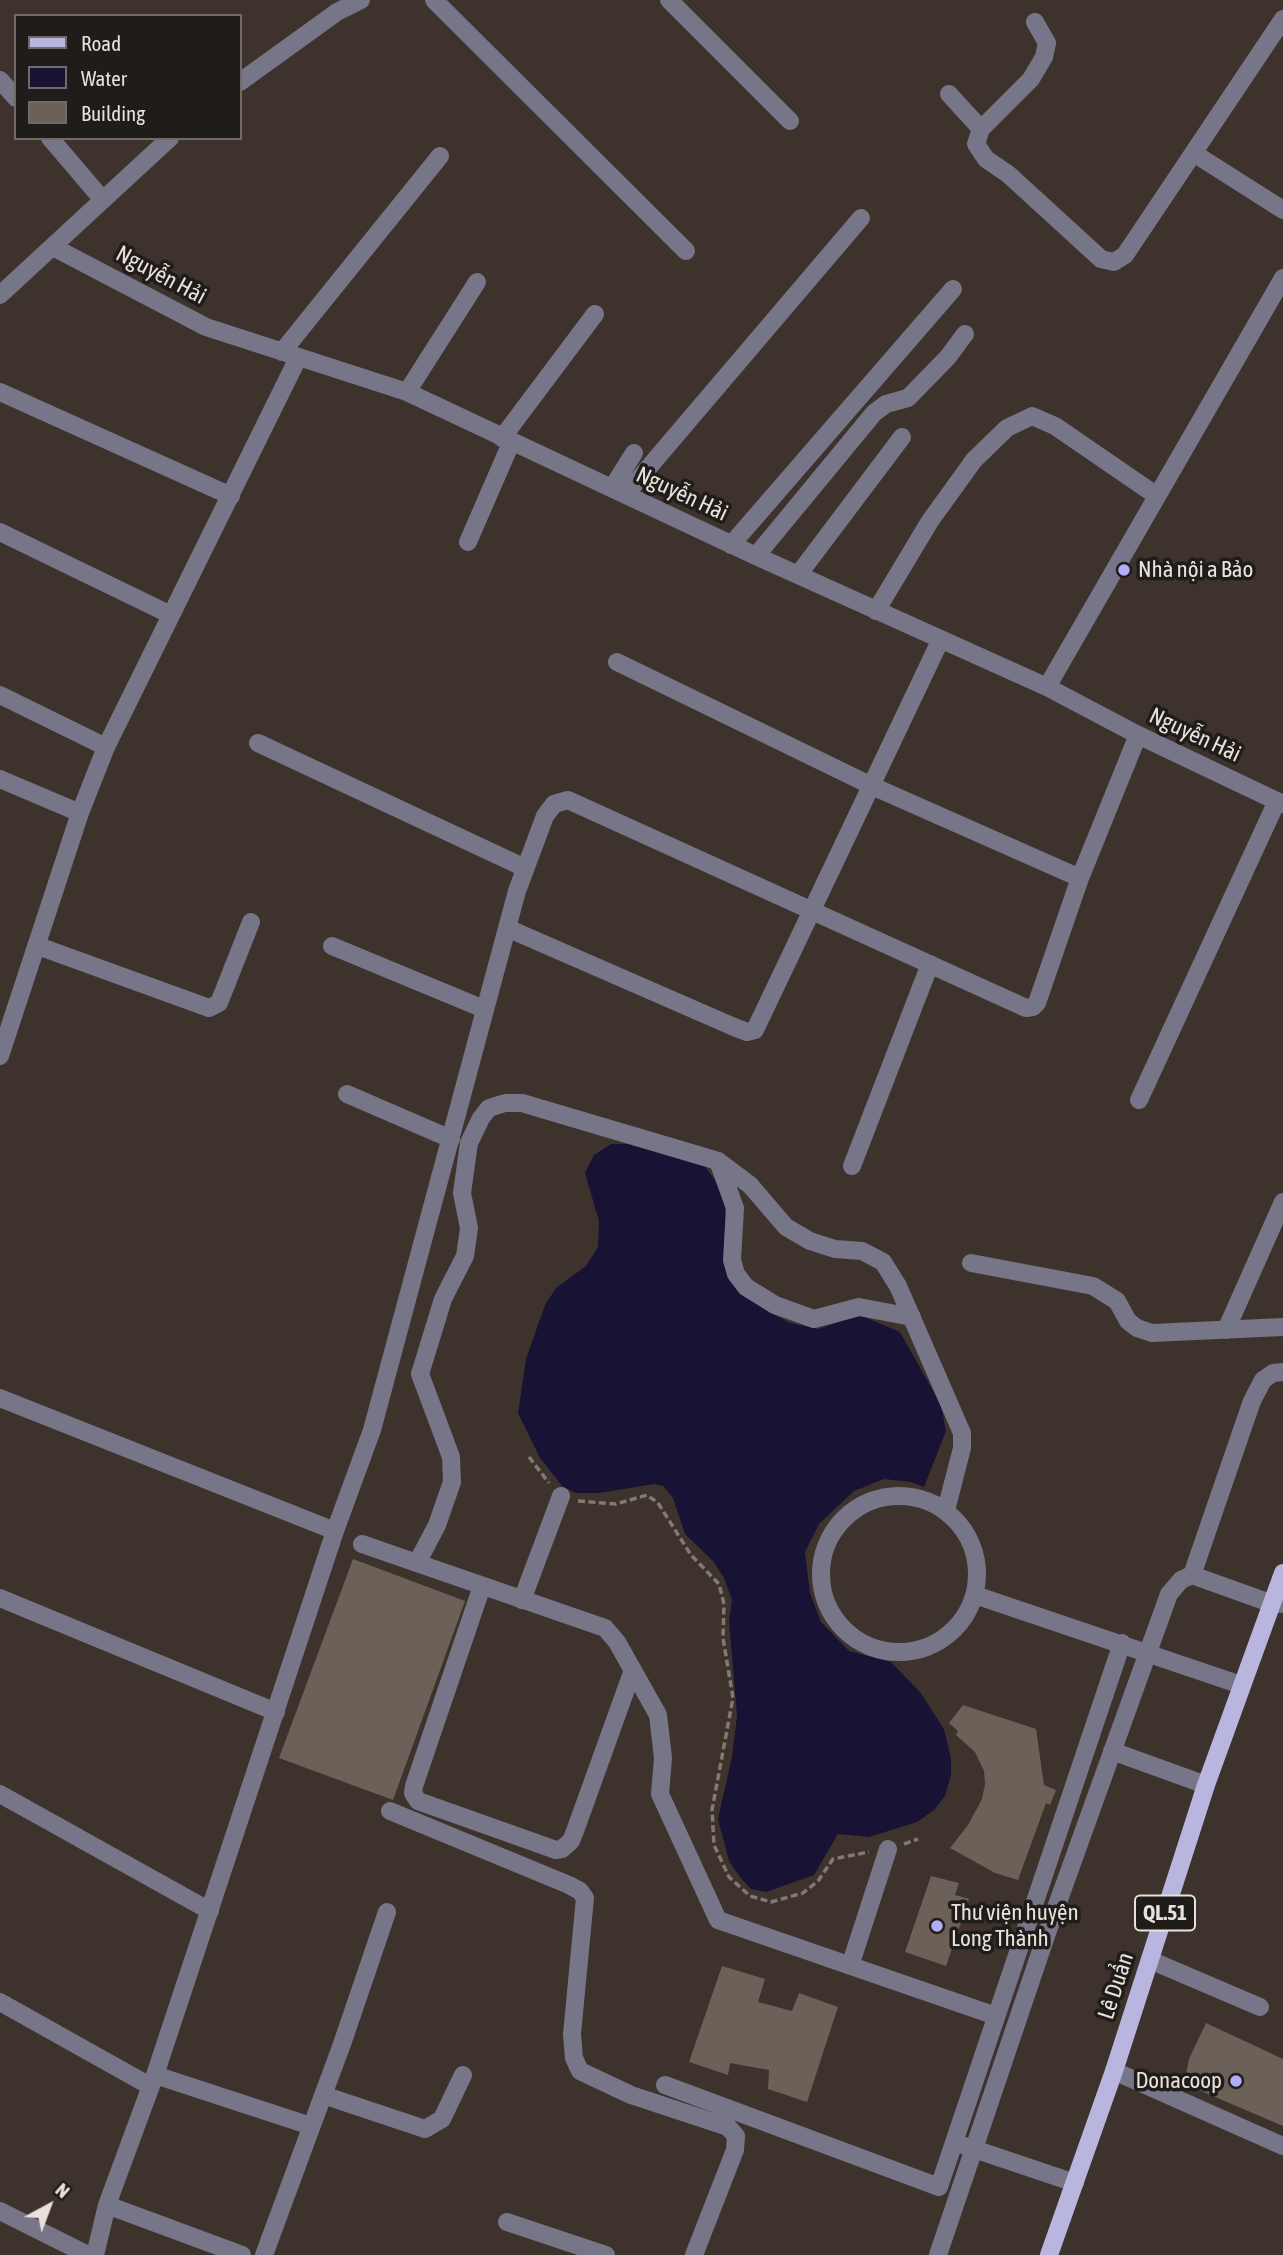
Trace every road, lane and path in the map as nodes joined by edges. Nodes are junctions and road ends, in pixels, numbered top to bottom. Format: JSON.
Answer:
{"nodes":[{"id":1,"x":361,"y":0,"type":"edge"},
{"id":2,"x":434,"y":0,"type":"edge"},
{"id":3,"x":669,"y":0,"type":"edge"},
{"id":4,"x":333,"y":6,"type":"edge"},
{"id":5,"x":1283,"y":19,"type":"edge"},
{"id":6,"x":1035,"y":22,"type":"dead end"},
{"id":7,"x":0,"y":80,"type":"edge"},
{"id":8,"x":242,"y":80,"type":"edge"},
{"id":9,"x":949,"y":94,"type":"dead end"},
{"id":10,"x":14,"y":96,"type":"edge"},
{"id":11,"x":790,"y":121,"type":"dead end"},
{"id":12,"x":981,"y":129,"type":"junction"},
{"id":13,"x":52,"y":140,"type":"edge"},
{"id":14,"x":168,"y":140,"type":"edge"},
{"id":15,"x":1195,"y":154,"type":"junction"},
{"id":16,"x":440,"y":156,"type":"dead end"},
{"id":17,"x":102,"y":199,"type":"junction"},
{"id":18,"x":1283,"y":211,"type":"edge"},
{"id":19,"x":861,"y":219,"type":"dead end"},
{"id":20,"x":53,"y":247,"type":"junction"},
{"id":21,"x":686,"y":251,"type":"dead end"},
{"id":22,"x":1283,"y":278,"type":"edge"},
{"id":23,"x":477,"y":282,"type":"dead end"},
{"id":24,"x":953,"y":289,"type":"dead end"},
{"id":25,"x":0,"y":295,"type":"edge"},
{"id":26,"x":595,"y":314,"type":"dead end"},
{"id":27,"x":965,"y":334,"type":"dead end"},
{"id":28,"x":290,"y":355,"type":"junction"},
{"id":29,"x":407,"y":391,"type":"junction"},
{"id":30,"x":0,"y":392,"type":"edge"},
{"id":31,"x":902,"y":437,"type":"dead end"},
{"id":32,"x":506,"y":440,"type":"junction"},
{"id":33,"x":634,"y":453,"type":"dead end"},
{"id":34,"x":619,"y":491,"type":"junction"},
{"id":35,"x":230,"y":496,"type":"junction"},
{"id":36,"x":1157,"y":496,"type":"junction"},
{"id":37,"x":0,"y":532,"type":"edge"},
{"id":38,"x":468,"y":542,"type":"dead end"},
{"id":39,"x":731,"y":544,"type":"junction"},
{"id":40,"x":756,"y":556,"type":"junction"},
{"id":41,"x":798,"y":575,"type":"junction"},
{"id":42,"x":876,"y":611,"type":"junction"},
{"id":43,"x":171,"y":615,"type":"junction"},
{"id":44,"x":940,"y":640,"type":"junction"},
{"id":45,"x":617,"y":662,"type":"dead end"},
{"id":46,"x":1047,"y":687,"type":"junction"},
{"id":47,"x":0,"y":695,"type":"edge"},
{"id":48,"x":1138,"y":735,"type":"junction"},
{"id":49,"x":258,"y":743,"type":"dead end"},
{"id":50,"x":106,"y":747,"type":"junction"},
{"id":51,"x":0,"y":779,"type":"edge"},
{"id":52,"x":872,"y":786,"type":"junction"},
{"id":53,"x":1280,"y":802,"type":"edge"},
{"id":54,"x":80,"y":813,"type":"junction"},
{"id":55,"x":525,"y":868,"type":"junction"},
{"id":56,"x":1080,"y":878,"type":"junction"},
{"id":57,"x":813,"y":911,"type":"junction"},
{"id":58,"x":251,"y":922,"type":"dead end"},
{"id":59,"x":507,"y":928,"type":"junction"},
{"id":60,"x":38,"y":946,"type":"junction"},
{"id":61,"x":332,"y":946,"type":"dead end"},
{"id":62,"x":930,"y":964,"type":"junction"},
{"id":63,"x":484,"y":1009,"type":"junction"},
{"id":64,"x":5,"y":1017,"type":"edge"},
{"id":65,"x":0,"y":1056,"type":"edge"},
{"id":66,"x":347,"y":1094,"type":"dead end"},
{"id":67,"x":1139,"y":1100,"type":"dead end"},
{"id":68,"x":451,"y":1139,"type":"junction"},
{"id":69,"x":718,"y":1161,"type":"junction"},
{"id":70,"x":852,"y":1166,"type":"dead end"},
{"id":71,"x":1283,"y":1202,"type":"edge"},
{"id":72,"x":971,"y":1263,"type":"dead end"},
{"id":73,"x":912,"y":1317,"type":"junction"},
{"id":74,"x":1283,"y":1327,"type":"edge"},
{"id":75,"x":1226,"y":1330,"type":"junction"},
{"id":76,"x":1283,"y":1373,"type":"edge"},
{"id":77,"x":0,"y":1398,"type":"edge"},
{"id":78,"x":529,"y":1457,"type":"dead end"},
{"id":79,"x":561,"y":1496,"type":"junction"},
{"id":80,"x":946,"y":1510,"type":"junction"},
{"id":81,"x":335,"y":1531,"type":"junction"},
{"id":82,"x":362,"y":1544,"type":"dead end"},
{"id":83,"x":417,"y":1563,"type":"junction"},
{"id":84,"x":1283,"y":1573,"type":"edge"},
{"id":85,"x":1192,"y":1575,"type":"junction"},
{"id":86,"x":482,"y":1586,"type":"junction"},
{"id":87,"x":975,"y":1595,"type":"junction"},
{"id":88,"x":0,"y":1598,"type":"edge"},
{"id":89,"x":523,"y":1600,"type":"junction"},
{"id":90,"x":1277,"y":1604,"type":"edge"},
{"id":91,"x":1122,"y":1643,"type":"junction"},
{"id":92,"x":1147,"y":1651,"type":"junction"},
{"id":93,"x":633,"y":1670,"type":"junction"},
{"id":94,"x":1241,"y":1685,"type":"junction"},
{"id":95,"x":276,"y":1712,"type":"junction"},
{"id":96,"x":1112,"y":1751,"type":"junction"},
{"id":97,"x":1206,"y":1785,"type":"junction"},
{"id":98,"x":0,"y":1794,"type":"edge"},
{"id":99,"x":390,"y":1811,"type":"dead end"},
{"id":100,"x":918,"y":1839,"type":"dead end"},
{"id":101,"x":888,"y":1850,"type":"junction"},
{"id":102,"x":211,"y":1911,"type":"junction"},
{"id":103,"x":387,"y":1912,"type":"dead end"},
{"id":104,"x":1027,"y":1923,"type":"junction"},
{"id":105,"x":1048,"y":1930,"type":"junction"},
{"id":106,"x":1150,"y":1960,"type":"junction"},
{"id":107,"x":850,"y":1966,"type":"junction"},
{"id":108,"x":0,"y":2002,"type":"edge"},
{"id":109,"x":1261,"y":2007,"type":"dead end"},
{"id":110,"x":996,"y":2016,"type":"junction"},
{"id":111,"x":1114,"y":2071,"type":"junction"},
{"id":112,"x":464,"y":2075,"type":"dead end"},
{"id":113,"x":152,"y":2081,"type":"junction"},
{"id":114,"x":665,"y":2085,"type":"dead end"},
{"id":115,"x":323,"y":2095,"type":"junction"},
{"id":116,"x":311,"y":2126,"type":"junction"},
{"id":117,"x":955,"y":2143,"type":"junction"},
{"id":118,"x":1283,"y":2146,"type":"edge"},
{"id":119,"x":975,"y":2149,"type":"junction"},
{"id":120,"x":1075,"y":2183,"type":"junction"},
{"id":121,"x":107,"y":2205,"type":"junction"},
{"id":122,"x":0,"y":2211,"type":"edge"},
{"id":123,"x":507,"y":2222,"type":"dead end"},
{"id":124,"x":88,"y":2255,"type":"edge"},
{"id":125,"x":95,"y":2255,"type":"edge"},
{"id":126,"x":242,"y":2255,"type":"edge"},
{"id":127,"x":264,"y":2255,"type":"edge"},
{"id":128,"x":606,"y":2255,"type":"edge"},
{"id":129,"x":694,"y":2255,"type":"edge"},
{"id":130,"x":938,"y":2255,"type":"edge"},
{"id":131,"x":1049,"y":2255,"type":"edge"}],
"edges":[{"from":1,"to":4,"type":"street"},
{"from":2,"to":21,"type":"street"},
{"from":3,"to":11,"type":"street"},
{"from":4,"to":8,"type":"street"},
{"from":5,"to":15,"type":"street"},
{"from":6,"to":12,"type":"street"},
{"from":7,"to":10,"type":"street"},
{"from":9,"to":12,"type":"street"},
{"from":12,"to":15,"type":"street"},
{"from":13,"to":17,"type":"street"},
{"from":14,"to":17,"type":"street"},
{"from":15,"to":18,"type":"street"},
{"from":16,"to":28,"type":"street"},
{"from":17,"to":20,"type":"street"},
{"from":19,"to":34,"type":"street"},
{"from":20,"to":25,"type":"street"},
{"from":20,"to":28,"type":"street","name":"Nguyễn Hải"},
{"from":22,"to":36,"type":"street"},
{"from":23,"to":29,"type":"street"},
{"from":24,"to":39,"type":"street"},
{"from":26,"to":32,"type":"street"},
{"from":27,"to":40,"type":"street"},
{"from":28,"to":29,"type":"street","name":"Nguyễn Hải"},
{"from":28,"to":35,"type":"street"},
{"from":29,"to":32,"type":"street","name":"Nguyễn Hải"},
{"from":30,"to":35,"type":"street"},
{"from":31,"to":41,"type":"street"},
{"from":32,"to":34,"type":"street","name":"Nguyễn Hải"},
{"from":32,"to":38,"type":"street"},
{"from":33,"to":34,"type":"street"},
{"from":34,"to":39,"type":"street","name":"Nguyễn Hải"},
{"from":35,"to":43,"type":"street"},
{"from":36,"to":42,"type":"street"},
{"from":36,"to":46,"type":"street"},
{"from":37,"to":43,"type":"street"},
{"from":39,"to":40,"type":"street","name":"Nguyễn Hải"},
{"from":40,"to":41,"type":"street","name":"Nguyễn Hải"},
{"from":41,"to":42,"type":"street","name":"Nguyễn Hải"},
{"from":42,"to":44,"type":"street","name":"Nguyễn Hải"},
{"from":43,"to":50,"type":"street"},
{"from":44,"to":46,"type":"street","name":"Nguyễn Hải"},
{"from":44,"to":52,"type":"street"},
{"from":45,"to":52,"type":"street"},
{"from":46,"to":48,"type":"street","name":"Nguyễn Hải"},
{"from":47,"to":50,"type":"street"},
{"from":48,"to":53,"type":"street","name":"Nguyễn Hải"},
{"from":48,"to":56,"type":"street"},
{"from":49,"to":55,"type":"street"},
{"from":50,"to":54,"type":"street"},
{"from":51,"to":54,"type":"street"},
{"from":52,"to":56,"type":"street"},
{"from":52,"to":57,"type":"street"},
{"from":53,"to":67,"type":"street"},
{"from":54,"to":60,"type":"street"},
{"from":55,"to":57,"type":"street"},
{"from":55,"to":59,"type":"street"},
{"from":56,"to":62,"type":"street"},
{"from":57,"to":59,"type":"street"},
{"from":57,"to":62,"type":"street"},
{"from":58,"to":60,"type":"street"},
{"from":59,"to":63,"type":"street"},
{"from":60,"to":64,"type":"street"},
{"from":61,"to":63,"type":"street"},
{"from":62,"to":70,"type":"street"},
{"from":63,"to":68,"type":"street"},
{"from":64,"to":65,"type":"street"},
{"from":66,"to":68,"type":"street"},
{"from":68,"to":81,"type":"street"},
{"from":69,"to":73,"type":"street"},
{"from":69,"to":73,"type":"street"},
{"from":69,"to":83,"type":"street"},
{"from":71,"to":75,"type":"street"},
{"from":72,"to":75,"type":"street"},
{"from":73,"to":80,"type":"street"},
{"from":74,"to":75,"type":"street"},
{"from":76,"to":85,"type":"street"},
{"from":77,"to":81,"type":"street"},
{"from":78,"to":79,"type":"path"},
{"from":79,"to":89,"type":"street"},
{"from":79,"to":101,"type":"path"},
{"from":80,"to":87,"type":"street"},
{"from":80,"to":87,"type":"street"},
{"from":81,"to":95,"type":"street"},
{"from":82,"to":83,"type":"street"},
{"from":83,"to":86,"type":"street"},
{"from":84,"to":90,"type":"main road","name":"Lê Duẩn","number":"QL.51"},
{"from":85,"to":90,"type":"street"},
{"from":85,"to":92,"type":"street"},
{"from":86,"to":89,"type":"street"},
{"from":86,"to":93,"type":"street"},
{"from":87,"to":91,"type":"street"},
{"from":88,"to":95,"type":"street"},
{"from":89,"to":93,"type":"street"},
{"from":90,"to":94,"type":"main road","name":"Lê Duẩn","number":"QL.51"},
{"from":91,"to":92,"type":"street"},
{"from":91,"to":104,"type":"street"},
{"from":92,"to":94,"type":"street"},
{"from":92,"to":96,"type":"street"},
{"from":93,"to":107,"type":"street"},
{"from":94,"to":97,"type":"main road","name":"Lê Duẩn","number":"QL.51"},
{"from":95,"to":102,"type":"street"},
{"from":96,"to":97,"type":"street"},
{"from":96,"to":105,"type":"street"},
{"from":97,"to":106,"type":"main road","name":"Lê Duẩn","number":"QL.51"},
{"from":98,"to":102,"type":"street"},
{"from":99,"to":129,"type":"street"},
{"from":100,"to":101,"type":"path"},
{"from":101,"to":107,"type":"street"},
{"from":102,"to":113,"type":"street"},
{"from":103,"to":115,"type":"street"},
{"from":104,"to":105,"type":"street"},
{"from":104,"to":110,"type":"street"},
{"from":105,"to":119,"type":"street"},
{"from":106,"to":109,"type":"street"},
{"from":106,"to":111,"type":"main road","name":"Lê Duẩn","number":"QL.51"},
{"from":107,"to":110,"type":"street"},
{"from":108,"to":113,"type":"street"},
{"from":110,"to":117,"type":"street"},
{"from":111,"to":118,"type":"street"},
{"from":111,"to":120,"type":"main road","name":"Lê Duẩn","number":"QL.51"},
{"from":112,"to":115,"type":"street"},
{"from":113,"to":116,"type":"street"},
{"from":113,"to":121,"type":"street"},
{"from":114,"to":117,"type":"street"},
{"from":115,"to":116,"type":"street"},
{"from":116,"to":127,"type":"street"},
{"from":117,"to":119,"type":"street"},
{"from":119,"to":120,"type":"street"},
{"from":119,"to":130,"type":"street"},
{"from":120,"to":131,"type":"main road","name":"Lê Duẩn","number":"QL.51"},
{"from":121,"to":125,"type":"street"},
{"from":121,"to":126,"type":"street"},
{"from":122,"to":124,"type":"street"},
{"from":123,"to":128,"type":"street"}]}
